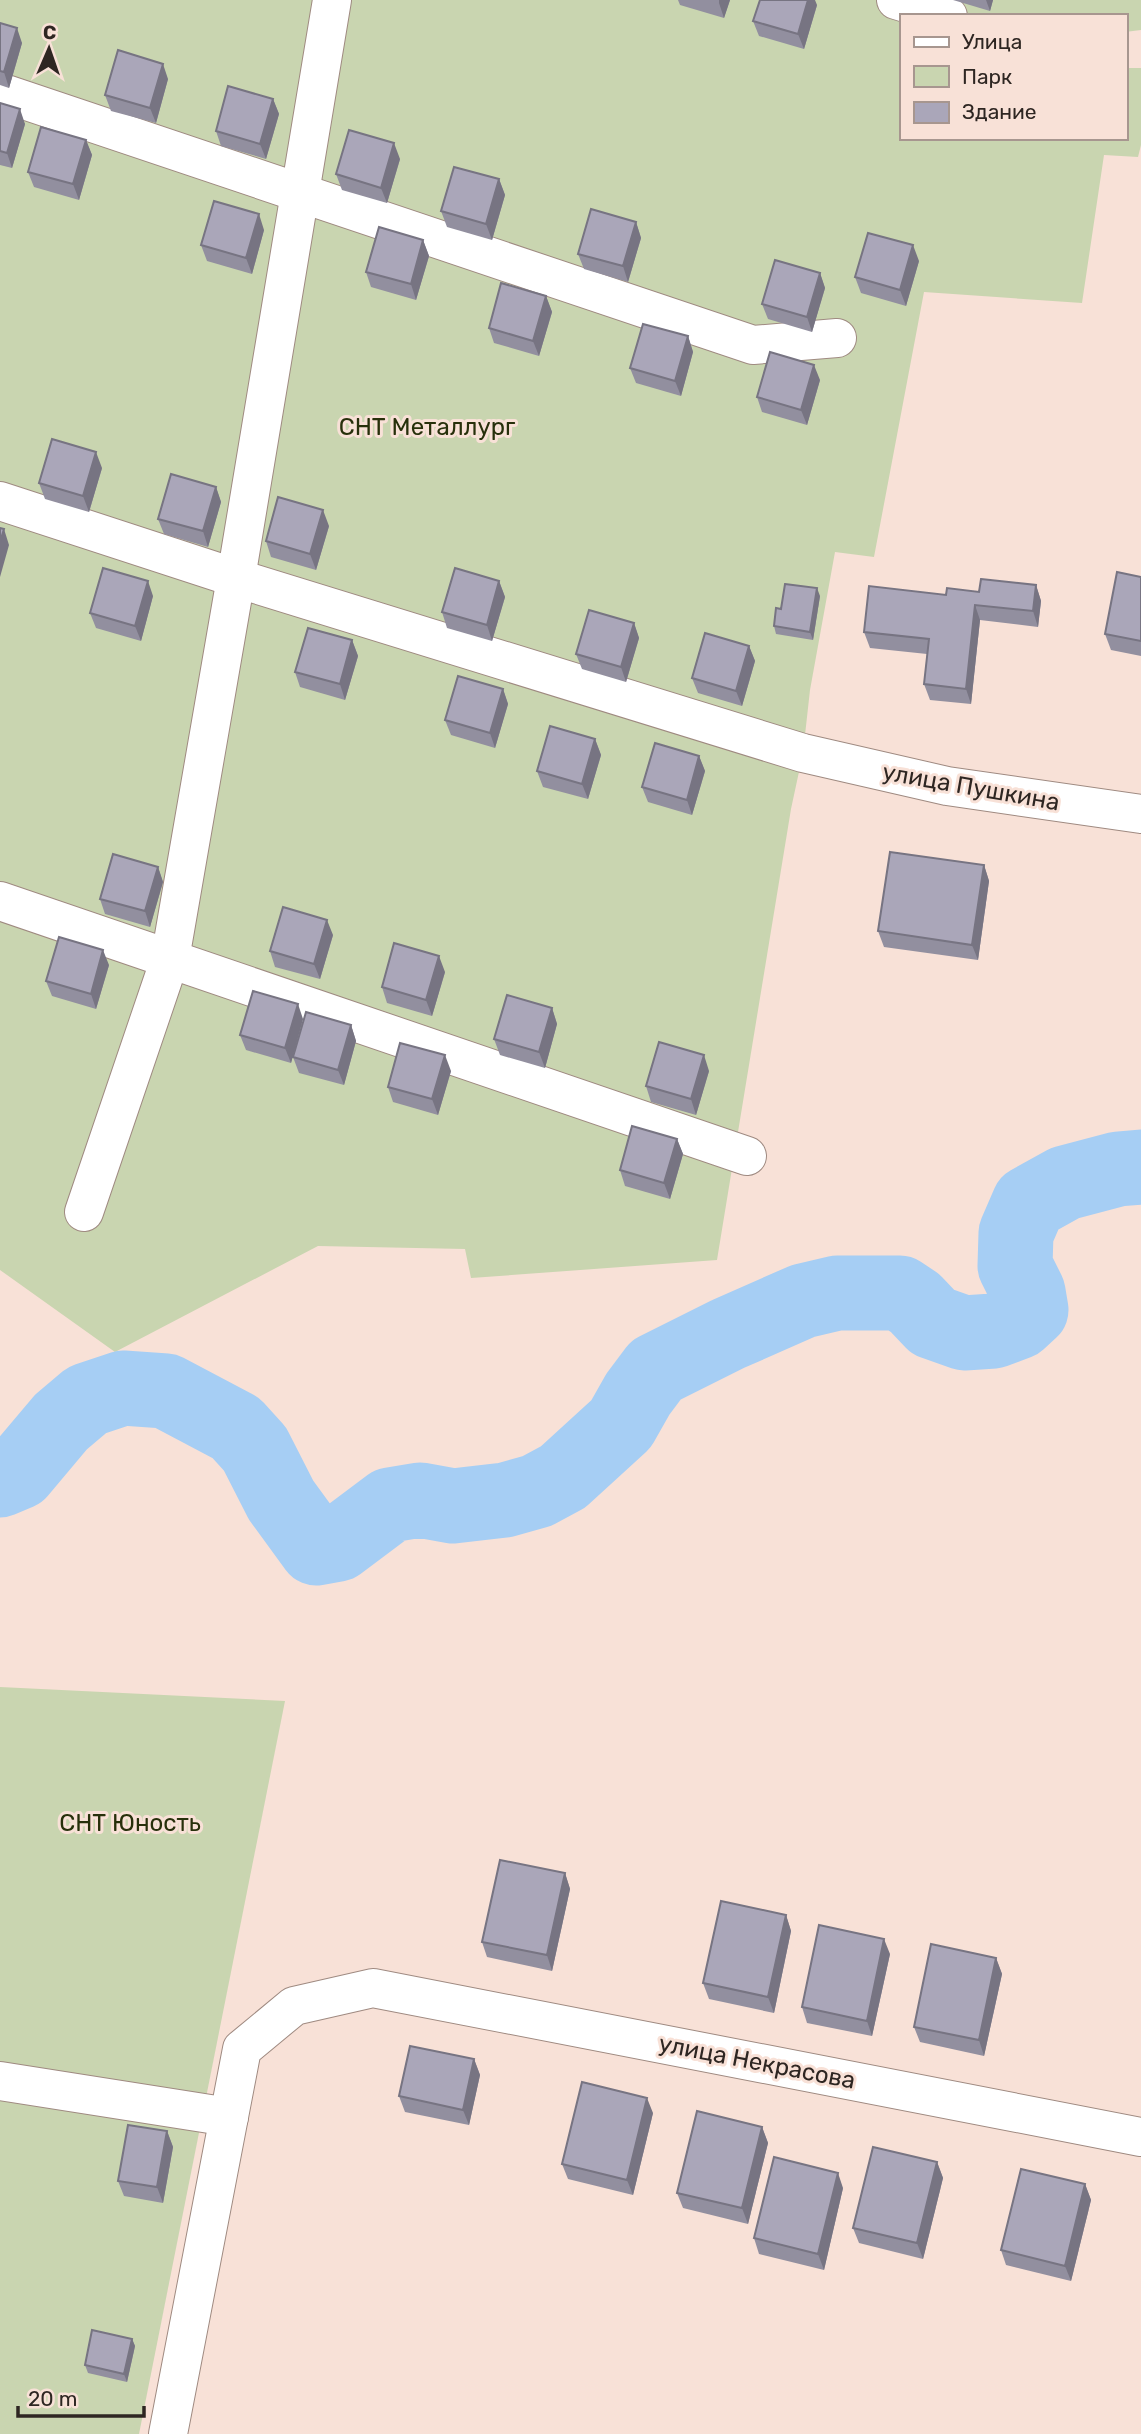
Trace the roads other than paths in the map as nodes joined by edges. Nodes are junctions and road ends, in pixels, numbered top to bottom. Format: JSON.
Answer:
{"nodes":[{"id":1,"x":332,"y":0,"type":"edge"},
{"id":2,"x":896,"y":0,"type":"edge"},
{"id":3,"x":942,"y":14,"type":"edge"},
{"id":4,"x":0,"y":92,"type":"edge"},
{"id":5,"x":300,"y":193,"type":"junction"},
{"id":6,"x":837,"y":338,"type":"dead end"},
{"id":7,"x":0,"y":501,"type":"edge"},
{"id":8,"x":236,"y":578,"type":"junction"},
{"id":9,"x":1141,"y":814,"type":"edge"},
{"id":10,"x":0,"y":901,"type":"edge"},
{"id":11,"x":170,"y":959,"type":"junction"},
{"id":12,"x":747,"y":1156,"type":"dead end"},
{"id":13,"x":84,"y":1212,"type":"dead end"},
{"id":14,"x":0,"y":2081,"type":"edge"},
{"id":15,"x":229,"y":2118,"type":"junction"},
{"id":16,"x":1141,"y":2137,"type":"edge"},
{"id":17,"x":168,"y":2434,"type":"edge"}],
"edges":[{"from":1,"to":5,"type":"street"},
{"from":2,"to":3,"type":"street"},
{"from":4,"to":5,"type":"street"},
{"from":5,"to":6,"type":"street"},
{"from":5,"to":8,"type":"street"},
{"from":7,"to":8,"type":"street","name":"улица Пушкина"},
{"from":8,"to":9,"type":"street","name":"улица Пушкина"},
{"from":8,"to":11,"type":"street"},
{"from":10,"to":11,"type":"street"},
{"from":11,"to":12,"type":"street"},
{"from":11,"to":13,"type":"street"},
{"from":14,"to":15,"type":"street"},
{"from":15,"to":16,"type":"street","name":"улица Некрасова"},
{"from":15,"to":17,"type":"street"}]}
